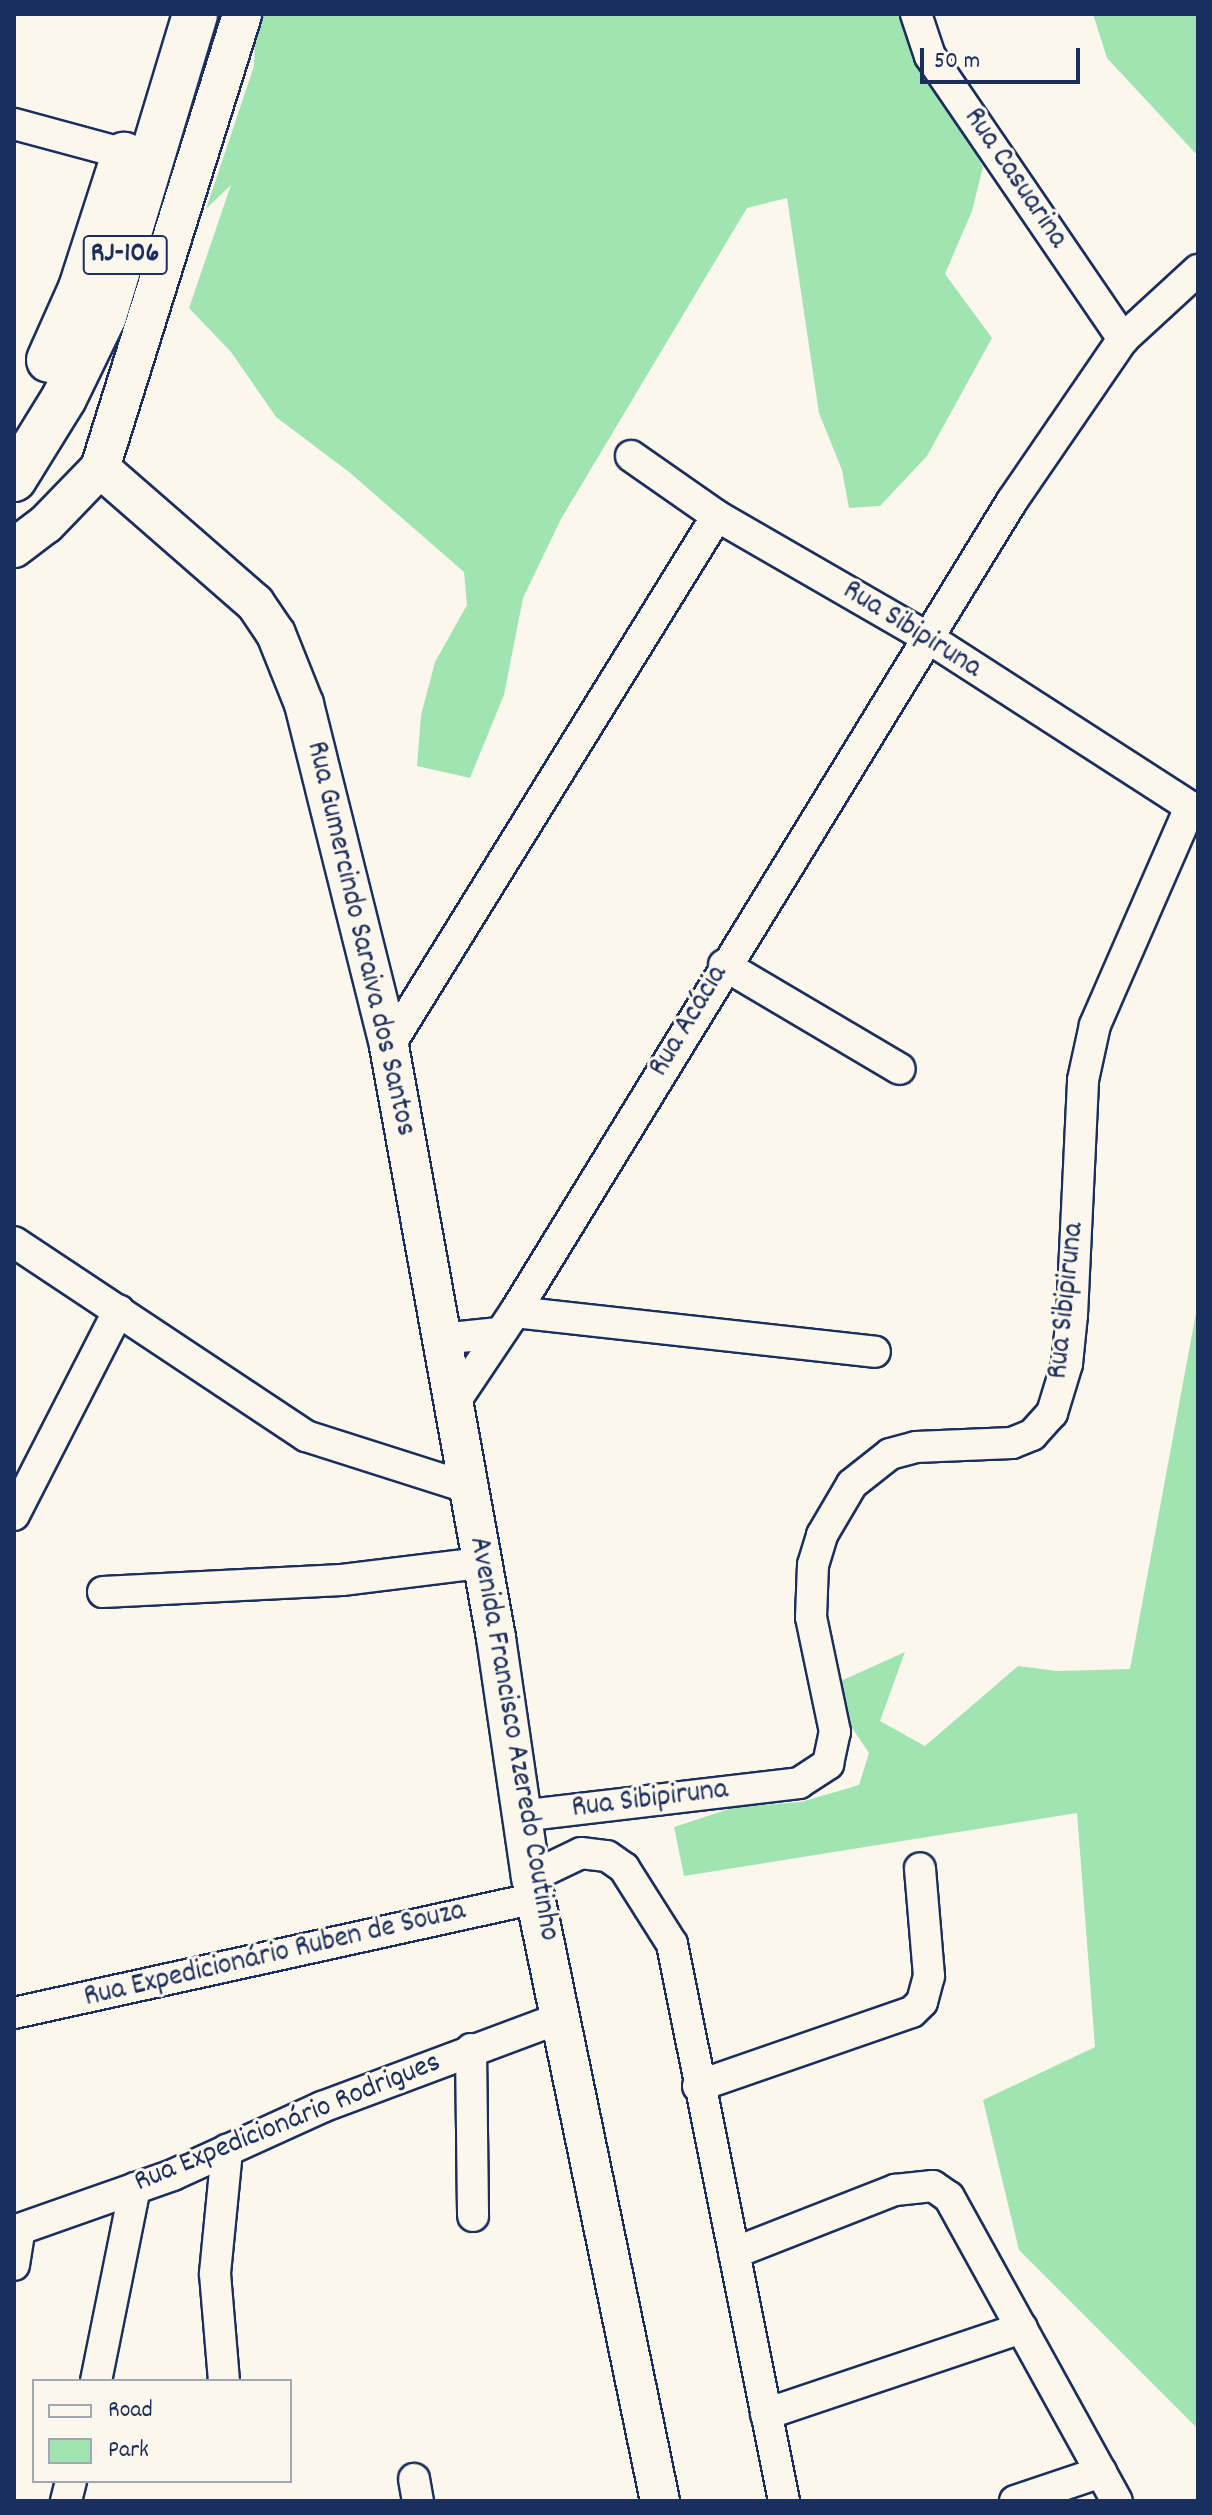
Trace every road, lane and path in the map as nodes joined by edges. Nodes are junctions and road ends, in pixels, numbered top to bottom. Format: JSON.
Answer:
{"nodes":[{"id":1,"x":164,"y":14,"type":"edge"},
{"id":2,"x":195,"y":14,"type":"edge"},
{"id":3,"x":242,"y":14,"type":"edge"},
{"id":4,"x":916,"y":14,"type":"edge"},
{"id":5,"x":14,"y":124,"type":"edge"},
{"id":6,"x":125,"y":154,"type":"junction"},
{"id":7,"x":1198,"y":270,"type":"edge"},
{"id":8,"x":1123,"y":339,"type":"junction"},
{"id":9,"x":14,"y":424,"type":"edge"},
{"id":10,"x":631,"y":456,"type":"dead end"},
{"id":11,"x":100,"y":468,"type":"junction"},
{"id":12,"x":14,"y":479,"type":"edge"},
{"id":13,"x":717,"y":516,"type":"junction"},
{"id":14,"x":14,"y":548,"type":"edge"},
{"id":15,"x":930,"y":639,"type":"junction"},
{"id":16,"x":1194,"y":810,"type":"edge"},
{"id":17,"x":724,"y":965,"type":"junction"},
{"id":18,"x":389,"y":1046,"type":"junction"},
{"id":19,"x":900,"y":1069,"type":"dead end"},
{"id":20,"x":14,"y":1242,"type":"edge"},
{"id":21,"x":119,"y":1310,"type":"junction"},
{"id":22,"x":507,"y":1323,"type":"junction"},
{"id":23,"x":441,"y":1339,"type":"junction"},
{"id":24,"x":875,"y":1352,"type":"dead end"},
{"id":25,"x":452,"y":1406,"type":"junction"},
{"id":26,"x":469,"y":1488,"type":"junction"},
{"id":27,"x":14,"y":1515,"type":"edge"},
{"id":28,"x":481,"y":1563,"type":"junction"},
{"id":29,"x":103,"y":1592,"type":"dead end"},
{"id":30,"x":520,"y":1816,"type":"junction"},
{"id":31,"x":920,"y":1868,"type":"dead end"},
{"id":32,"x":533,"y":1887,"type":"junction"},
{"id":33,"x":14,"y":2013,"type":"edge"},
{"id":34,"x":563,"y":2017,"type":"junction"},
{"id":35,"x":471,"y":2049,"type":"junction"},
{"id":36,"x":698,"y":2086,"type":"junction"},
{"id":37,"x":227,"y":2150,"type":"junction"},
{"id":38,"x":135,"y":2188,"type":"junction"},
{"id":39,"x":473,"y":2216,"type":"dead end"},
{"id":40,"x":17,"y":2230,"type":"edge"},
{"id":41,"x":734,"y":2253,"type":"junction"},
{"id":42,"x":14,"y":2265,"type":"edge"},
{"id":43,"x":1022,"y":2328,"type":"junction"},
{"id":44,"x":96,"y":2379,"type":"edge"},
{"id":45,"x":224,"y":2379,"type":"edge"},
{"id":46,"x":766,"y":2414,"type":"junction"},
{"id":47,"x":1101,"y":2472,"type":"junction"},
{"id":48,"x":660,"y":2501,"type":"edge"},
{"id":49,"x":784,"y":2501,"type":"edge"},
{"id":50,"x":1015,"y":2501,"type":"edge"},
{"id":51,"x":1117,"y":2501,"type":"edge"}],
"edges":[{"from":1,"to":6,"type":"highway","number":"RJ-106"},
{"from":2,"to":12,"type":"highway","number":"RJ-106"},
{"from":3,"to":11,"type":"main road"},
{"from":4,"to":8,"type":"street","name":"Rua Casuarina"},
{"from":5,"to":6,"type":"street"},
{"from":6,"to":9,"type":"highway","number":"RJ-106"},
{"from":7,"to":8,"type":"street"},
{"from":8,"to":15,"type":"street"},
{"from":10,"to":13,"type":"street","name":"Rua Sibipiruna"},
{"from":11,"to":14,"type":"main road"},
{"from":11,"to":18,"type":"main road","name":"Rua Gumercindo Saraiva dos Santos"},
{"from":13,"to":15,"type":"street","name":"Rua Sibipiruna"},
{"from":13,"to":18,"type":"street"},
{"from":15,"to":16,"type":"street","name":"Rua Sibipiruna"},
{"from":15,"to":17,"type":"street","name":"Rua Acácia"},
{"from":16,"to":30,"type":"street","name":"Rua Sibipiruna"},
{"from":17,"to":19,"type":"street"},
{"from":17,"to":22,"type":"street","name":"Rua Acácia"},
{"from":18,"to":23,"type":"main road","name":"Rua Gumercindo Saraiva dos Santos"},
{"from":20,"to":21,"type":"street"},
{"from":21,"to":26,"type":"street"},
{"from":21,"to":27,"type":"street"},
{"from":22,"to":23,"type":"street"},
{"from":22,"to":24,"type":"street"},
{"from":22,"to":25,"type":"street","name":"Rua Acácia"},
{"from":23,"to":25,"type":"main road","name":"Rua Gumercindo Saraiva dos Santos"},
{"from":25,"to":26,"type":"main road","name":"Rua Gumercindo Saraiva dos Santos"},
{"from":26,"to":28,"type":"main road","name":"Avenida Francisco Azeredo Coutinho"},
{"from":28,"to":29,"type":"street"},
{"from":28,"to":30,"type":"main road","name":"Avenida Francisco Azeredo Coutinho"},
{"from":30,"to":32,"type":"main road","name":"Avenida Francisco Azeredo Coutinho"},
{"from":31,"to":36,"type":"street"},
{"from":32,"to":33,"type":"street","name":"Rua Expedicionário Ruben de Souza"},
{"from":32,"to":34,"type":"main road","name":"Avenida Francisco Azeredo Coutinho"},
{"from":32,"to":36,"type":"street","name":"Rua Expedicionário Ruben de Souza"},
{"from":34,"to":35,"type":"street","name":"Rua Expedicionário Rodrigues"},
{"from":34,"to":48,"type":"main road","name":"Avenida Francisco Azeredo Coutinho"},
{"from":35,"to":37,"type":"street","name":"Rua Expedicionário Rodrigues"},
{"from":35,"to":39,"type":"street"},
{"from":36,"to":41,"type":"street"},
{"from":37,"to":38,"type":"street","name":"Rua Expedicionário Rodrigues"},
{"from":37,"to":45,"type":"street"},
{"from":38,"to":40,"type":"street","name":"Rua Expedicionário Rodrigues"},
{"from":38,"to":44,"type":"street"},
{"from":40,"to":42,"type":"street"},
{"from":41,"to":43,"type":"street"},
{"from":41,"to":46,"type":"street"},
{"from":43,"to":46,"type":"street"},
{"from":43,"to":47,"type":"street"},
{"from":46,"to":49,"type":"street"},
{"from":47,"to":50,"type":"street"},
{"from":47,"to":51,"type":"street"}]}
